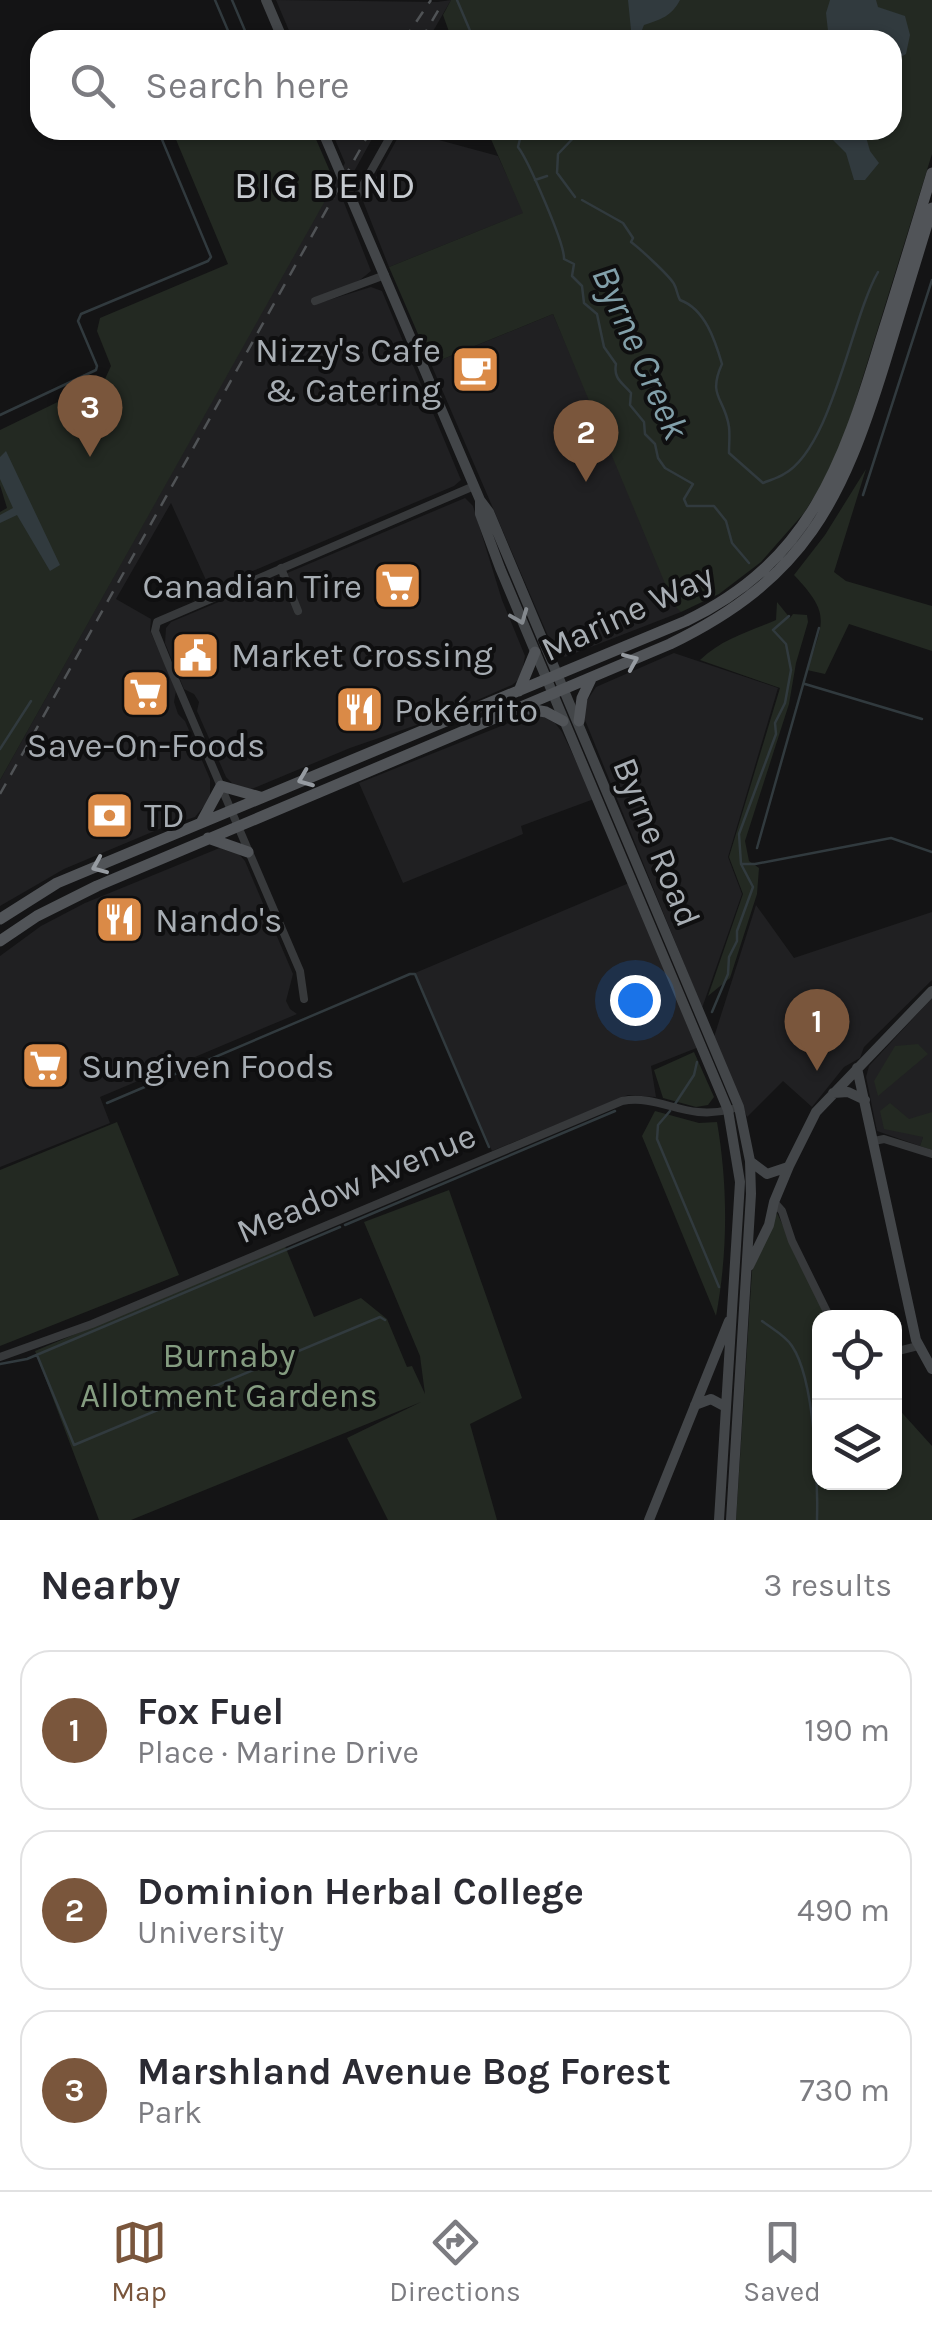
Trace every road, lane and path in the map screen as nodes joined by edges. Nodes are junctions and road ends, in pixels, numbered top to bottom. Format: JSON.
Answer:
{"nodes":[{"id":1,"x":266,"y":0,"type":"edge"},
{"id":2,"x":279,"y":30,"type":"edge"},
{"id":3,"x":326,"y":140,"type":"edge"},
{"id":4,"x":388,"y":140,"type":"edge"},
{"id":5,"x":932,"y":173,"type":"edge"},
{"id":6,"x":353,"y":203,"type":"junction"},
{"id":7,"x":932,"y":208,"type":"edge"},
{"id":8,"x":384,"y":275,"type":"junction"},
{"id":9,"x":315,"y":302,"type":"dead end"},
{"id":10,"x":474,"y":486,"type":"junction"},
{"id":11,"x":480,"y":500,"type":"junction"},
{"id":12,"x":281,"y":568,"type":"junction"},
{"id":13,"x":298,"y":611,"type":"dead end"},
{"id":14,"x":534,"y":652,"type":"junction"},
{"id":15,"x":559,"y":674,"type":"junction"},
{"id":16,"x":591,"y":678,"type":"junction"},
{"id":17,"x":546,"y":679,"type":"junction"},
{"id":18,"x":566,"y":690,"type":"junction"},
{"id":19,"x":519,"y":691,"type":"junction"},
{"id":20,"x":552,"y":695,"type":"junction"},
{"id":21,"x":519,"y":707,"type":"junction"},
{"id":22,"x":562,"y":721,"type":"junction"},
{"id":23,"x":579,"y":722,"type":"junction"},
{"id":24,"x":220,"y":786,"type":"junction"},
{"id":25,"x":260,"y":797,"type":"junction"},
{"id":26,"x":231,"y":811,"type":"junction"},
{"id":27,"x":201,"y":822,"type":"junction"},
{"id":28,"x":237,"y":826,"type":"junction"},
{"id":29,"x":208,"y":838,"type":"junction"},
{"id":30,"x":248,"y":852,"type":"junction"},
{"id":31,"x":0,"y":920,"type":"edge"},
{"id":32,"x":0,"y":941,"type":"edge"},
{"id":33,"x":932,"y":991,"type":"edge"},
{"id":34,"x":304,"y":999,"type":"dead end"},
{"id":35,"x":857,"y":1068,"type":"junction"},
{"id":36,"x":832,"y":1093,"type":"junction"},
{"id":37,"x":865,"y":1100,"type":"junction"},
{"id":38,"x":733,"y":1108,"type":"junction"},
{"id":39,"x":874,"y":1142,"type":"junction"},
{"id":40,"x":932,"y":1154,"type":"edge"},
{"id":41,"x":750,"y":1161,"type":"junction"},
{"id":42,"x":789,"y":1166,"type":"junction"},
{"id":43,"x":774,"y":1202,"type":"junction"},
{"id":44,"x":744,"y":1213,"type":"junction"},
{"id":45,"x":746,"y":1271,"type":"junction"},
{"id":46,"x":826,"y":1310,"type":"edge"},
{"id":47,"x":732,"y":1316,"type":"junction"},
{"id":48,"x":918,"y":1346,"type":"junction"},
{"id":49,"x":902,"y":1350,"type":"edge"},
{"id":50,"x":0,"y":1357,"type":"edge"},
{"id":51,"x":932,"y":1369,"type":"edge"},
{"id":52,"x":694,"y":1406,"type":"junction"},
{"id":53,"x":726,"y":1407,"type":"junction"},
{"id":54,"x":649,"y":1520,"type":"edge"},
{"id":55,"x":719,"y":1520,"type":"edge"},
{"id":56,"x":731,"y":1520,"type":"edge"}],
"edges":[{"from":1,"to":2,"type":"main road"},
{"from":3,"to":6,"type":"main road","name":"Byrne Road"},
{"from":4,"to":6,"type":"street"},
{"from":5,"to":15,"type":"main road","name":"Marine Way"},
{"from":6,"to":8,"type":"main road","name":"Byrne Road"},
{"from":16,"to":7,"type":"main road","name":"Marine Way","one_way":true},
{"from":8,"to":9,"type":"street"},
{"from":8,"to":10,"type":"main road","name":"Byrne Road"},
{"from":10,"to":11,"type":"main road","name":"Byrne Road"},
{"from":10,"to":12,"type":"street"},
{"from":11,"to":14,"type":"main road","name":"Byrne Road","one_way":true},
{"from":11,"to":15,"type":"main road","name":"Byrne Road"},
{"from":12,"to":13,"type":"street"},
{"from":12,"to":24,"type":"street"},
{"from":14,"to":17,"type":"main road","name":"Byrne Road"},
{"from":14,"to":19,"type":"main road"},
{"from":15,"to":17,"type":"main road","name":"Marine Way"},
{"from":15,"to":18,"type":"main road","name":"Byrne Road"},
{"from":16,"to":18,"type":"main road","name":"Marine Way"},
{"from":16,"to":23,"type":"main road"},
{"from":17,"to":19,"type":"main road","name":"Marine Way"},
{"from":17,"to":20,"type":"main road","name":"Byrne Road"},
{"from":18,"to":20,"type":"main road","name":"Marine Way"},
{"from":18,"to":23,"type":"main road","name":"Byrne Road"},
{"from":19,"to":25,"type":"main road","name":"Marine Way","one_way":true},
{"from":20,"to":21,"type":"main road","name":"Marine Way"},
{"from":20,"to":22,"type":"main road","name":"Byrne Road"},
{"from":21,"to":22,"type":"main road"},
{"from":21,"to":28,"type":"main road","name":"Marine Way"},
{"from":22,"to":38,"type":"main road","name":"Byrne Road"},
{"from":23,"to":38,"type":"main road","name":"Byrne Road"},
{"from":24,"to":25,"type":"main road"},
{"from":24,"to":26,"type":"street"},
{"from":24,"to":27,"type":"main road"},
{"from":25,"to":26,"type":"main road","name":"Marine Way"},
{"from":26,"to":27,"type":"main road","name":"Marine Way"},
{"from":26,"to":28,"type":"street"},
{"from":27,"to":31,"type":"main road","name":"Marine Way","one_way":true},
{"from":28,"to":29,"type":"main road","name":"Marine Way"},
{"from":28,"to":30,"type":"street"},
{"from":29,"to":30,"type":"main road"},
{"from":29,"to":32,"type":"main road","name":"Marine Way"},
{"from":30,"to":34,"type":"street"},
{"from":33,"to":35,"type":"main road"},
{"from":35,"to":36,"type":"main road"},
{"from":35,"to":37,"type":"main road"},
{"from":36,"to":37,"type":"main road"},
{"from":36,"to":42,"type":"main road"},
{"from":37,"to":39,"type":"main road"},
{"from":38,"to":41,"type":"main road","name":"Byrne Road"},
{"from":38,"to":44,"type":"main road","name":"Byrne Road"},
{"from":38,"to":50,"type":"street","name":"Meadow Avenue"},
{"from":39,"to":40,"type":"street"},
{"from":39,"to":48,"type":"main road"},
{"from":41,"to":42,"type":"main road"},
{"from":41,"to":44,"type":"main road","name":"Byrne Road"},
{"from":42,"to":43,"type":"main road"},
{"from":43,"to":44,"type":"main road"},
{"from":43,"to":45,"type":"main road"},
{"from":43,"to":46,"type":"street"},
{"from":44,"to":45,"type":"main road"},
{"from":44,"to":47,"type":"main road"},
{"from":45,"to":56,"type":"main road"},
{"from":47,"to":52,"type":"main road"},
{"from":47,"to":53,"type":"main road"},
{"from":48,"to":49,"type":"street"},
{"from":48,"to":51,"type":"main road"},
{"from":52,"to":53,"type":"main road"},
{"from":52,"to":54,"type":"main road"},
{"from":53,"to":55,"type":"main road"}]}
